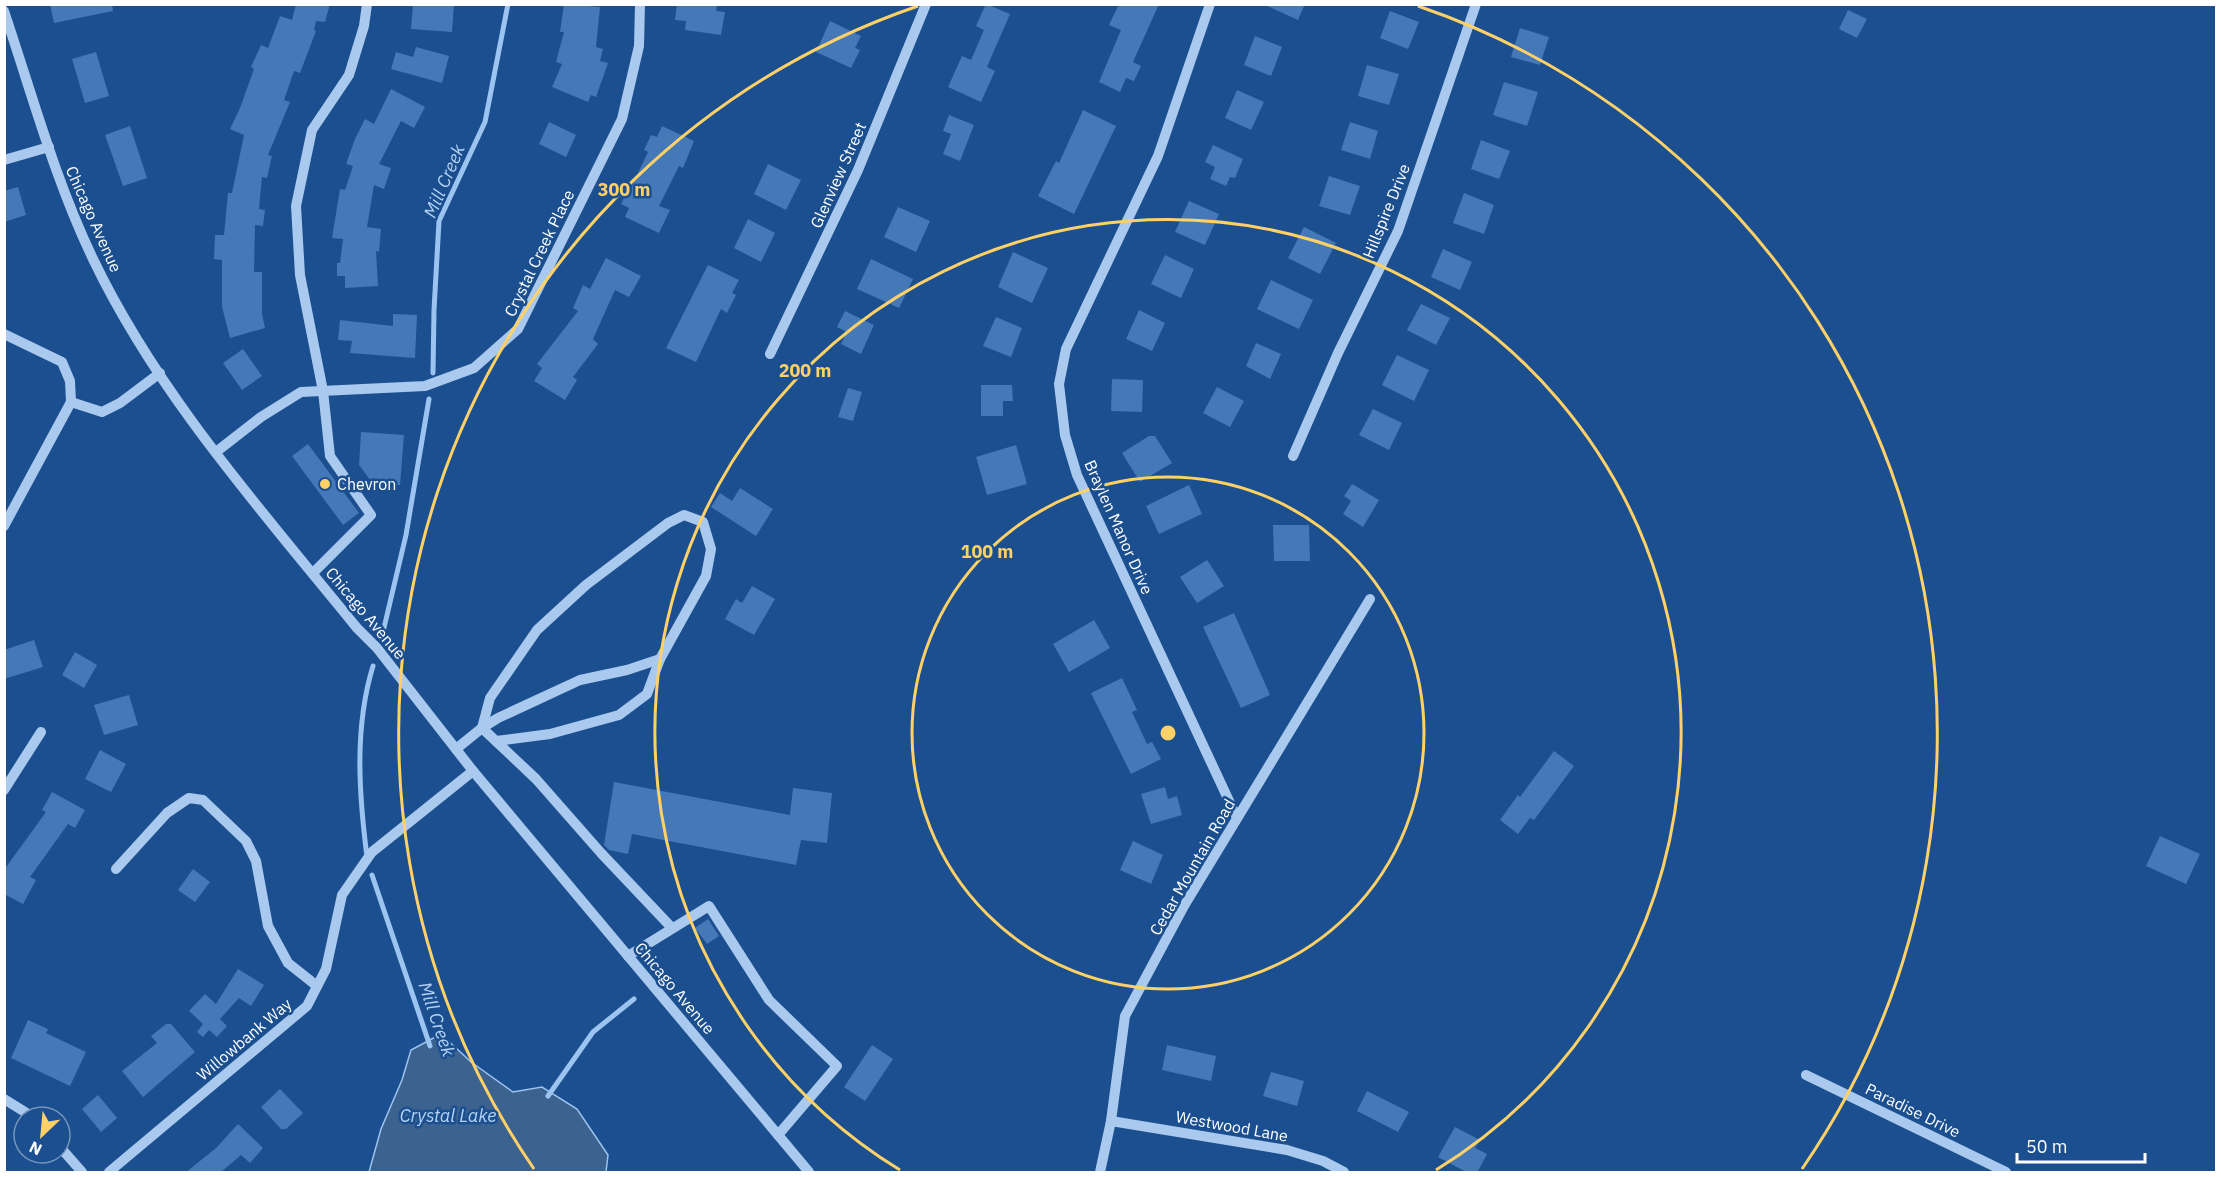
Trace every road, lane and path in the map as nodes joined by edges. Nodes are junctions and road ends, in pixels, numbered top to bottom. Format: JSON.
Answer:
{"nodes":[{"id":1,"x":367,"y":4,"type":"edge"},
{"id":2,"x":640,"y":4,"type":"edge"},
{"id":3,"x":926,"y":4,"type":"edge"},
{"id":4,"x":1210,"y":4,"type":"edge"},
{"id":5,"x":1476,"y":4,"type":"edge"},
{"id":6,"x":4,"y":10,"type":"edge"},
{"id":7,"x":49,"y":147,"type":"junction"},
{"id":8,"x":4,"y":160,"type":"edge"},
{"id":9,"x":4,"y":334,"type":"edge"},
{"id":10,"x":771,"y":354,"type":"dead end"},
{"id":11,"x":160,"y":373,"type":"junction"},
{"id":12,"x":323,"y":391,"type":"junction"},
{"id":13,"x":71,"y":402,"type":"junction"},
{"id":14,"x":216,"y":452,"type":"junction"},
{"id":15,"x":1293,"y":456,"type":"dead end"},
{"id":16,"x":4,"y":526,"type":"edge"},
{"id":17,"x":313,"y":573,"type":"junction"},
{"id":18,"x":1370,"y":599,"type":"dead end"},
{"id":19,"x":660,"y":659,"type":"junction"},
{"id":20,"x":482,"y":728,"type":"junction"},
{"id":21,"x":41,"y":732,"type":"dead end"},
{"id":22,"x":496,"y":741,"type":"junction"},
{"id":23,"x":456,"y":749,"type":"junction"},
{"id":24,"x":473,"y":771,"type":"junction"},
{"id":25,"x":4,"y":790,"type":"edge"},
{"id":26,"x":1237,"y":818,"type":"junction"},
{"id":27,"x":116,"y":869,"type":"dead end"},
{"id":28,"x":672,"y":928,"type":"junction"},
{"id":29,"x":628,"y":956,"type":"junction"},
{"id":30,"x":317,"y":986,"type":"junction"},
{"id":31,"x":1806,"y":1075,"type":"dead end"},
{"id":32,"x":1111,"y":1121,"type":"junction"},
{"id":33,"x":778,"y":1135,"type":"junction"},
{"id":34,"x":72,"y":1161,"type":"edge"},
{"id":35,"x":82,"y":1173,"type":"edge"},
{"id":36,"x":109,"y":1173,"type":"edge"},
{"id":37,"x":809,"y":1173,"type":"edge"},
{"id":38,"x":1100,"y":1173,"type":"edge"},
{"id":39,"x":1344,"y":1173,"type":"edge"},
{"id":40,"x":2007,"y":1173,"type":"edge"}],
"edges":[{"from":1,"to":12,"type":"street"},
{"from":2,"to":12,"type":"street","name":"Crystal Creek Place"},
{"from":3,"to":10,"type":"street","name":"Glenview Street"},
{"from":4,"to":26,"type":"street","name":"Braylen Manor Drive"},
{"from":5,"to":15,"type":"street","name":"Hillspire Drive"},
{"from":6,"to":7,"type":"street","name":"Chicago Avenue"},
{"from":7,"to":8,"type":"street"},
{"from":7,"to":11,"type":"street","name":"Chicago Avenue"},
{"from":9,"to":13,"type":"street"},
{"from":11,"to":13,"type":"street"},
{"from":11,"to":14,"type":"street","name":"Chicago Avenue"},
{"from":12,"to":14,"type":"street","name":"Crystal Creek Place"},
{"from":12,"to":17,"type":"street"},
{"from":13,"to":16,"type":"street"},
{"from":14,"to":17,"type":"street","name":"Chicago Avenue"},
{"from":17,"to":23,"type":"street","name":"Chicago Avenue"},
{"from":18,"to":26,"type":"street","name":"Cedar Mountain Road"},
{"from":19,"to":20,"type":"street"},
{"from":19,"to":20,"type":"street"},
{"from":19,"to":22,"type":"street"},
{"from":20,"to":22,"type":"street"},
{"from":20,"to":23,"type":"street"},
{"from":21,"to":25,"type":"street"},
{"from":22,"to":28,"type":"street"},
{"from":23,"to":24,"type":"street","name":"Chicago Avenue"},
{"from":24,"to":29,"type":"street","name":"Chicago Avenue"},
{"from":24,"to":30,"type":"street","name":"Willowbank Way"},
{"from":26,"to":32,"type":"street","name":"Cedar Mountain Road"},
{"from":27,"to":30,"type":"street"},
{"from":28,"to":29,"type":"street"},
{"from":28,"to":33,"type":"street"},
{"from":29,"to":33,"type":"street","name":"Chicago Avenue"},
{"from":30,"to":36,"type":"street","name":"Willowbank Way"},
{"from":31,"to":40,"type":"street","name":"Paradise Drive"},
{"from":32,"to":38,"type":"street","name":"Cedar Mountain Road"},
{"from":32,"to":39,"type":"street","name":"Westwood Lane"},
{"from":33,"to":37,"type":"street","name":"Chicago Avenue"},
{"from":34,"to":35,"type":"street"}]}
